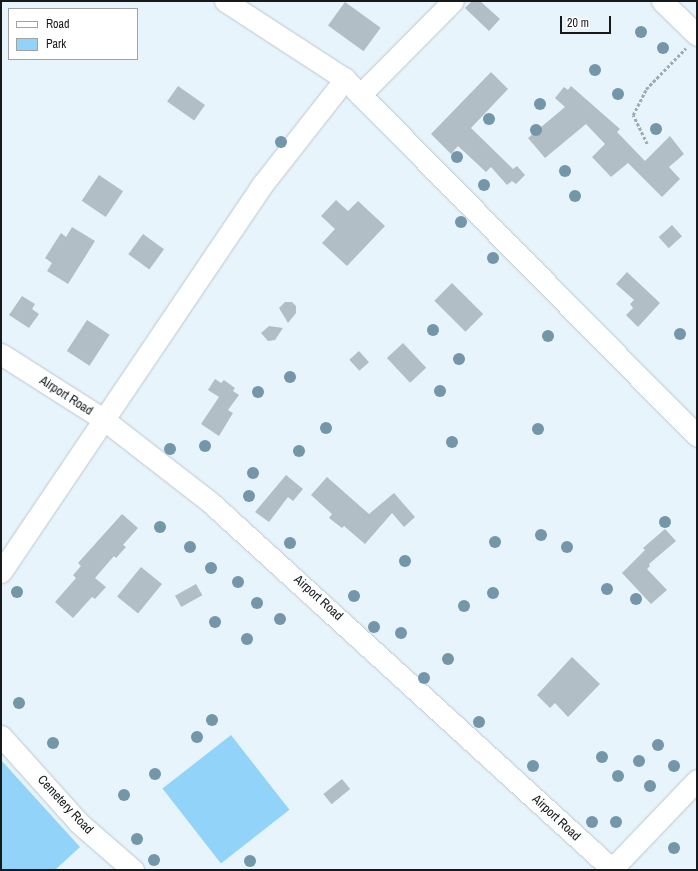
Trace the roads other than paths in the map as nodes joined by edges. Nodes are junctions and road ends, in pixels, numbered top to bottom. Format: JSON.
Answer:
{"nodes":[{"id":1,"x":225,"y":1,"type":"edge"},
{"id":2,"x":453,"y":1,"type":"edge"},
{"id":3,"x":662,"y":1,"type":"edge"},
{"id":4,"x":694,"y":39,"type":"edge"},
{"id":5,"x":345,"y":79,"type":"junction"},
{"id":6,"x":360,"y":95,"type":"junction"},
{"id":7,"x":1,"y":354,"type":"edge"},
{"id":8,"x":103,"y":419,"type":"junction"},
{"id":9,"x":697,"y":436,"type":"edge"},
{"id":10,"x":1,"y":572,"type":"edge"},
{"id":11,"x":1,"y":736,"type":"edge"},
{"id":12,"x":697,"y":780,"type":"edge"},
{"id":13,"x":612,"y":869,"type":"edge"},
{"id":14,"x":133,"y":870,"type":"edge"}],
"edges":[{"from":1,"to":5,"type":"street"},
{"from":2,"to":6,"type":"street"},
{"from":3,"to":4,"type":"street"},
{"from":5,"to":6,"type":"street"},
{"from":5,"to":8,"type":"street"},
{"from":6,"to":9,"type":"street"},
{"from":7,"to":8,"type":"street","name":"Airport Road"},
{"from":8,"to":10,"type":"street"},
{"from":8,"to":13,"type":"street","name":"Airport Road"},
{"from":11,"to":14,"type":"street","name":"Cemetery Road"},
{"from":12,"to":13,"type":"street"}]}
